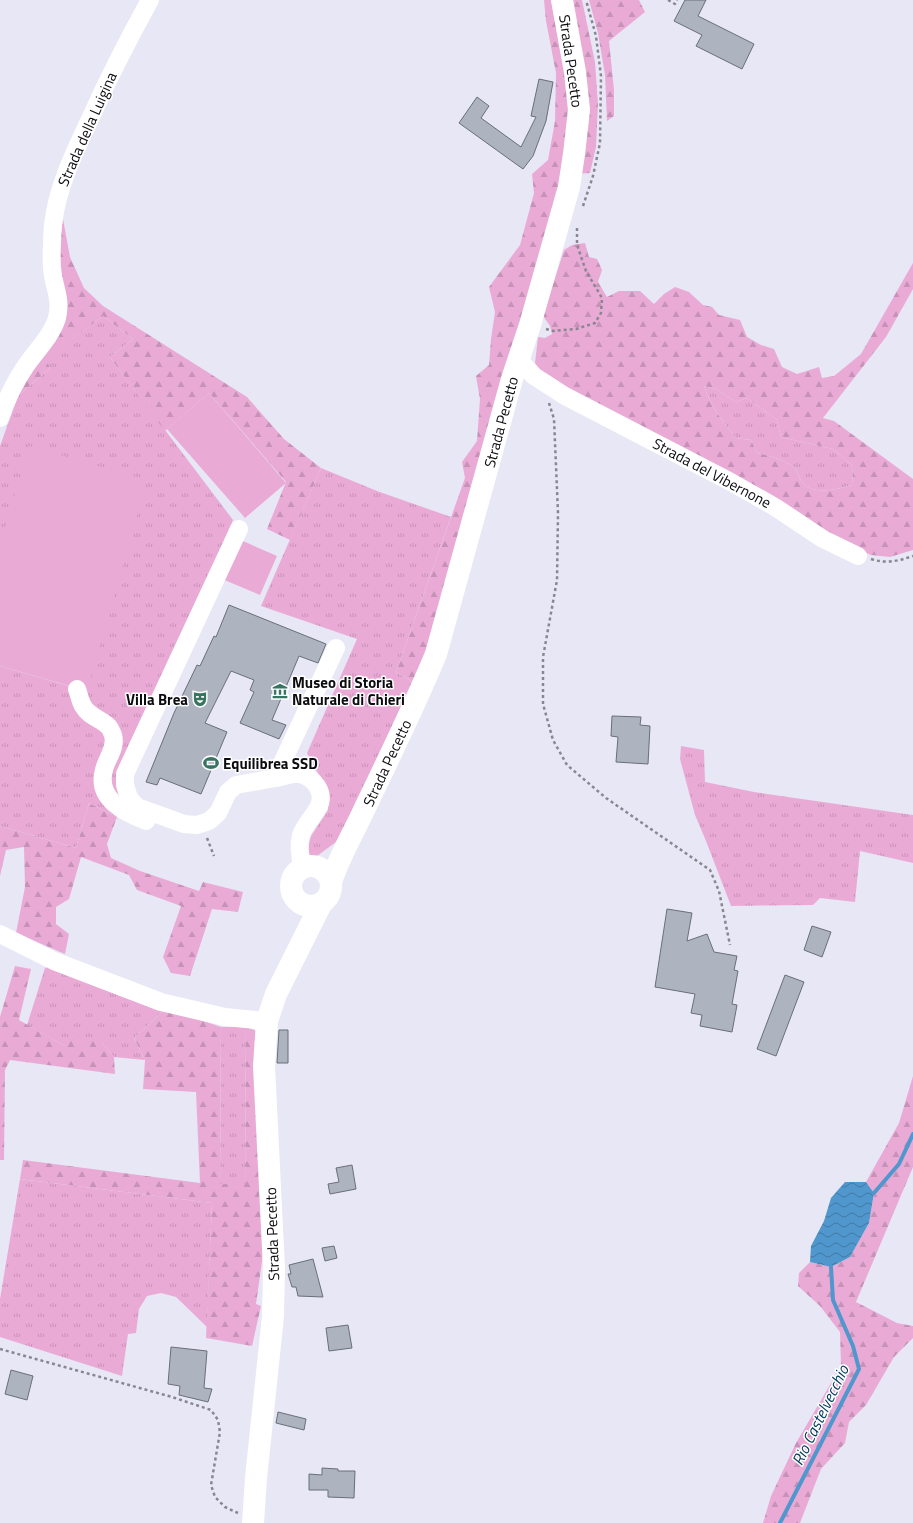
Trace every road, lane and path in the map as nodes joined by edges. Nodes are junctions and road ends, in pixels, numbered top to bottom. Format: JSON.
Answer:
{"nodes":[{"id":1,"x":150,"y":0,"type":"edge"},
{"id":2,"x":562,"y":0,"type":"edge"},
{"id":3,"x":586,"y":0,"type":"edge"},
{"id":4,"x":668,"y":0,"type":"edge"},
{"id":5,"x":677,"y":0,"type":"edge"},
{"id":6,"x":581,"y":211,"type":"dead end"},
{"id":7,"x":576,"y":225,"type":"dead end"},
{"id":8,"x":530,"y":325,"type":"junction"},
{"id":9,"x":518,"y":359,"type":"junction"},
{"id":10,"x":548,"y":403,"type":"dead end"},
{"id":11,"x":0,"y":418,"type":"edge"},
{"id":12,"x":239,"y":529,"type":"dead end"},
{"id":13,"x":858,"y":556,"type":"joint"},
{"id":14,"x":913,"y":556,"type":"edge"},
{"id":15,"x":336,"y":648,"type":"dead end"},
{"id":16,"x":77,"y":688,"type":"dead end"},
{"id":17,"x":275,"y":778,"type":"junction"},
{"id":18,"x":172,"y":820,"type":"junction"},
{"id":19,"x":200,"y":824,"type":"junction"},
{"id":20,"x":355,"y":830,"type":"junction"},
{"id":21,"x":214,"y":856,"type":"dead end"},
{"id":22,"x":308,"y":867,"type":"junction"},
{"id":23,"x":331,"y":882,"type":"junction"},
{"id":24,"x":297,"y":900,"type":"junction"},
{"id":25,"x":320,"y":904,"type":"junction"},
{"id":26,"x":0,"y":934,"type":"edge"},
{"id":27,"x":730,"y":945,"type":"dead end"},
{"id":28,"x":297,"y":952,"type":"junction"},
{"id":29,"x":267,"y":1021,"type":"junction"},
{"id":30,"x":0,"y":1349,"type":"edge"},
{"id":31,"x":253,"y":1521,"type":"edge"}],
"edges":[{"from":1,"to":11,"type":"street","name":"Strada della Luigina"},
{"from":2,"to":8,"type":"main road","name":"Strada Pecetto"},
{"from":3,"to":6,"type":"path"},
{"from":4,"to":5,"type":"path"},
{"from":7,"to":8,"type":"path"},
{"from":8,"to":9,"type":"main road","name":"Strada Pecetto"},
{"from":9,"to":13,"type":"street","name":"Strada del Vibernone"},
{"from":9,"to":20,"type":"main road","name":"Strada Pecetto"},
{"from":10,"to":27,"type":"path"},
{"from":12,"to":18,"type":"street"},
{"from":13,"to":14,"type":"path"},
{"from":15,"to":17,"type":"street"},
{"from":16,"to":18,"type":"street"},
{"from":17,"to":19,"type":"street"},
{"from":17,"to":22,"type":"street"},
{"from":18,"to":19,"type":"street"},
{"from":19,"to":21,"type":"path"},
{"from":20,"to":22,"type":"main road","name":"Strada Pecetto"},
{"from":20,"to":23,"type":"main road","name":"Strada Pecetto"},
{"from":22,"to":23,"type":"main road"},
{"from":22,"to":24,"type":"main road","name":"Strada Pecetto"},
{"from":23,"to":25,"type":"main road","name":"Strada Pecetto"},
{"from":24,"to":25,"type":"main road"},
{"from":24,"to":28,"type":"main road","name":"Strada Pecetto"},
{"from":25,"to":28,"type":"main road","name":"Strada Pecetto"},
{"from":26,"to":29,"type":"street"},
{"from":28,"to":29,"type":"main road","name":"Strada Pecetto"},
{"from":29,"to":31,"type":"main road","name":"Strada Pecetto"},
{"from":30,"to":31,"type":"path"}]}
